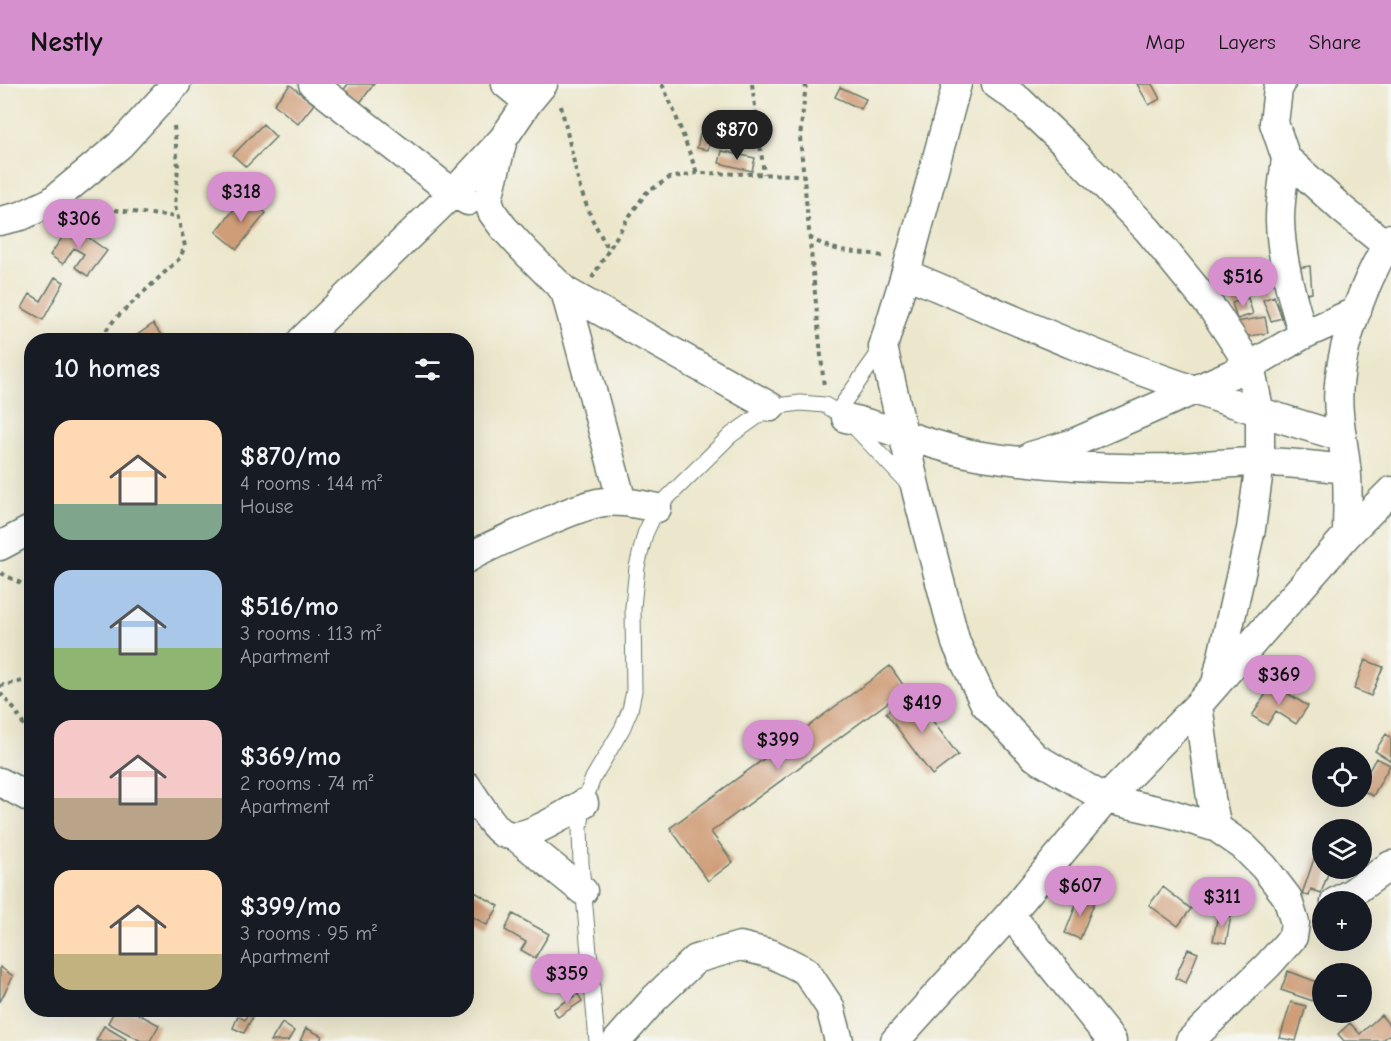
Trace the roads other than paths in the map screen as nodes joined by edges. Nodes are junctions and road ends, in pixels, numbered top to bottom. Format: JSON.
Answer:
{"nodes":[{"id":1,"x":957,"y":84,"type":"edge"},
{"id":2,"x":996,"y":84,"type":"edge"},
{"id":3,"x":1281,"y":84,"type":"edge"},
{"id":4,"x":327,"y":88,"type":"edge"},
{"id":5,"x":172,"y":89,"type":"edge"},
{"id":6,"x":534,"y":93,"type":"edge"},
{"id":7,"x":503,"y":139,"type":"junction"},
{"id":8,"x":1286,"y":158,"type":"junction"},
{"id":9,"x":453,"y":193,"type":"junction"},
{"id":10,"x":492,"y":212,"type":"junction"},
{"id":11,"x":0,"y":221,"type":"edge"},
{"id":12,"x":1390,"y":244,"type":"edge"},
{"id":13,"x":907,"y":269,"type":"junction"},
{"id":14,"x":573,"y":295,"type":"junction"},
{"id":15,"x":1357,"y":311,"type":"junction"},
{"id":16,"x":309,"y":333,"type":"edge"},
{"id":17,"x":1303,"y":335,"type":"junction"},
{"id":18,"x":883,"y":347,"type":"junction"},
{"id":19,"x":1250,"y":366,"type":"junction"},
{"id":20,"x":1195,"y":391,"type":"junction"},
{"id":21,"x":771,"y":407,"type":"junction"},
{"id":22,"x":836,"y":412,"type":"junction"},
{"id":23,"x":1260,"y":413,"type":"junction"},
{"id":24,"x":904,"y":436,"type":"junction"},
{"id":25,"x":1341,"y":436,"type":"junction"},
{"id":26,"x":1018,"y":460,"type":"junction"},
{"id":27,"x":1260,"y":462,"type":"junction"},
{"id":28,"x":1347,"y":469,"type":"junction"},
{"id":29,"x":1391,"y":491,"type":"edge"},
{"id":30,"x":917,"y":494,"type":"junction"},
{"id":31,"x":622,"y":502,"type":"junction"},
{"id":32,"x":657,"y":507,"type":"junction"},
{"id":33,"x":24,"y":533,"type":"edge"},
{"id":34,"x":1347,"y":535,"type":"junction"},
{"id":35,"x":0,"y":546,"type":"edge"},
{"id":36,"x":474,"y":554,"type":"edge"},
{"id":37,"x":1207,"y":694,"type":"junction"},
{"id":38,"x":2,"y":786,"type":"edge"},
{"id":39,"x":24,"y":796,"type":"edge"},
{"id":40,"x":474,"y":796,"type":"edge"},
{"id":41,"x":1106,"y":799,"type":"junction"},
{"id":42,"x":584,"y":803,"type":"junction"},
{"id":43,"x":1217,"y":828,"type":"junction"},
{"id":44,"x":515,"y":836,"type":"junction"},
{"id":45,"x":1390,"y":866,"type":"edge"},
{"id":46,"x":583,"y":891,"type":"junction"},
{"id":47,"x":1354,"y":891,"type":"edge"},
{"id":48,"x":1010,"y":914,"type":"junction"},
{"id":49,"x":1312,"y":914,"type":"edge"},
{"id":50,"x":1295,"y":923,"type":"junction"},
{"id":51,"x":597,"y":1041,"type":"edge"},
{"id":52,"x":617,"y":1041,"type":"edge"},
{"id":53,"x":839,"y":1041,"type":"edge"},
{"id":54,"x":896,"y":1041,"type":"edge"},
{"id":55,"x":1112,"y":1041,"type":"edge"},
{"id":56,"x":1190,"y":1041,"type":"edge"}],
"edges":[{"from":1,"to":13,"type":"street"},
{"from":2,"to":19,"type":"street"},
{"from":3,"to":8,"type":"street"},
{"from":4,"to":9,"type":"street"},
{"from":5,"to":11,"type":"street"},
{"from":6,"to":7,"type":"street"},
{"from":7,"to":9,"type":"street"},
{"from":7,"to":10,"type":"street"},
{"from":8,"to":12,"type":"street"},
{"from":8,"to":17,"type":"street"},
{"from":9,"to":10,"type":"street"},
{"from":9,"to":16,"type":"street"},
{"from":10,"to":14,"type":"street"},
{"from":12,"to":15,"type":"street"},
{"from":13,"to":18,"type":"street"},
{"from":13,"to":20,"type":"street"},
{"from":14,"to":21,"type":"street"},
{"from":14,"to":31,"type":"street"},
{"from":15,"to":17,"type":"street"},
{"from":15,"to":25,"type":"street"},
{"from":17,"to":19,"type":"street"},
{"from":18,"to":22,"type":"lane"},
{"from":18,"to":24,"type":"street"},
{"from":19,"to":20,"type":"street"},
{"from":19,"to":23,"type":"street"},
{"from":20,"to":23,"type":"street"},
{"from":20,"to":26,"type":"street"},
{"from":21,"to":22,"type":"lane"},
{"from":21,"to":32,"type":"lane"},
{"from":22,"to":24,"type":"street"},
{"from":22,"to":30,"type":"lane"},
{"from":23,"to":25,"type":"street"},
{"from":23,"to":27,"type":"street"},
{"from":24,"to":26,"type":"street"},
{"from":24,"to":30,"type":"street"},
{"from":25,"to":28,"type":"street"},
{"from":26,"to":27,"type":"street"},
{"from":27,"to":28,"type":"street"},
{"from":27,"to":37,"type":"street"},
{"from":28,"to":34,"type":"street"},
{"from":29,"to":34,"type":"street"},
{"from":30,"to":41,"type":"street"},
{"from":31,"to":32,"type":"street"},
{"from":31,"to":36,"type":"street"},
{"from":32,"to":42,"type":"lane"},
{"from":33,"to":35,"type":"street"},
{"from":34,"to":37,"type":"street"},
{"from":37,"to":41,"type":"street"},
{"from":37,"to":43,"type":"street"},
{"from":38,"to":39,"type":"street"},
{"from":40,"to":44,"type":"street"},
{"from":41,"to":43,"type":"street"},
{"from":41,"to":48,"type":"street"},
{"from":42,"to":44,"type":"street"},
{"from":42,"to":46,"type":"lane"},
{"from":43,"to":50,"type":"street"},
{"from":44,"to":46,"type":"street"},
{"from":45,"to":47,"type":"street"},
{"from":46,"to":51,"type":"lane"},
{"from":48,"to":54,"type":"street"},
{"from":48,"to":55,"type":"street"},
{"from":49,"to":50,"type":"street"},
{"from":50,"to":56,"type":"street"},
{"from":52,"to":53,"type":"street"}]}
